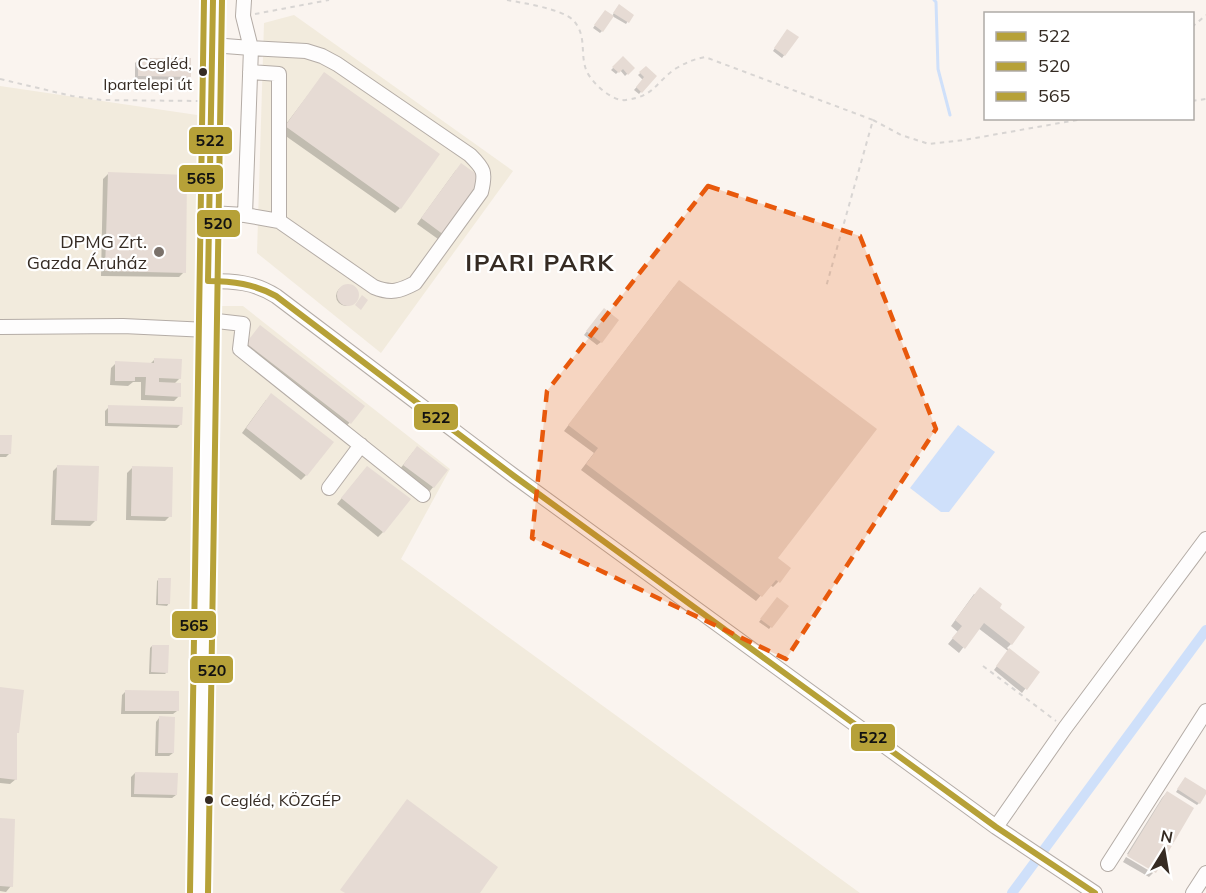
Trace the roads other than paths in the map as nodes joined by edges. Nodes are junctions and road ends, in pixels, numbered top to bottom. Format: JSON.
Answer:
{"nodes":[{"id":1,"x":213,"y":0,"type":"edge"},
{"id":2,"x":243,"y":0,"type":"edge"},
{"id":3,"x":212,"y":45,"type":"junction"},
{"id":4,"x":251,"y":48,"type":"junction"},
{"id":5,"x":250,"y":72,"type":"junction"},
{"id":6,"x":210,"y":213,"type":"junction"},
{"id":7,"x":245,"y":215,"type":"junction"},
{"id":8,"x":279,"y":220,"type":"junction"},
{"id":9,"x":208,"y":281,"type":"junction"},
{"id":10,"x":208,"y":325,"type":"junction"},
{"id":11,"x":0,"y":327,"type":"edge"},
{"id":12,"x":361,"y":446,"type":"junction"},
{"id":13,"x":329,"y":488,"type":"dead end"},
{"id":14,"x":423,"y":495,"type":"dead end"},
{"id":15,"x":1206,"y":539,"type":"edge"},
{"id":16,"x":1206,"y":711,"type":"edge"},
{"id":17,"x":996,"y":827,"type":"junction"},
{"id":18,"x":1108,"y":864,"type":"dead end"},
{"id":19,"x":1206,"y":873,"type":"edge"},
{"id":20,"x":199,"y":893,"type":"edge"},
{"id":21,"x":1095,"y":893,"type":"edge"},
{"id":22,"x":1193,"y":893,"type":"edge"}],
"edges":[{"from":1,"to":3,"type":"main road"},
{"from":2,"to":4,"type":"street"},
{"from":3,"to":4,"type":"street"},
{"from":3,"to":6,"type":"main road"},
{"from":4,"to":5,"type":"street"},
{"from":4,"to":8,"type":"street"},
{"from":5,"to":7,"type":"street"},
{"from":5,"to":8,"type":"street"},
{"from":6,"to":7,"type":"street"},
{"from":6,"to":9,"type":"main road"},
{"from":7,"to":8,"type":"street"},
{"from":9,"to":10,"type":"main road"},
{"from":9,"to":17,"type":"street"},
{"from":10,"to":11,"type":"street"},
{"from":10,"to":12,"type":"street"},
{"from":10,"to":20,"type":"main road"},
{"from":12,"to":13,"type":"street"},
{"from":12,"to":14,"type":"street"},
{"from":15,"to":17,"type":"street"},
{"from":16,"to":18,"type":"street"},
{"from":17,"to":21,"type":"street"},
{"from":19,"to":22,"type":"street"}]}
